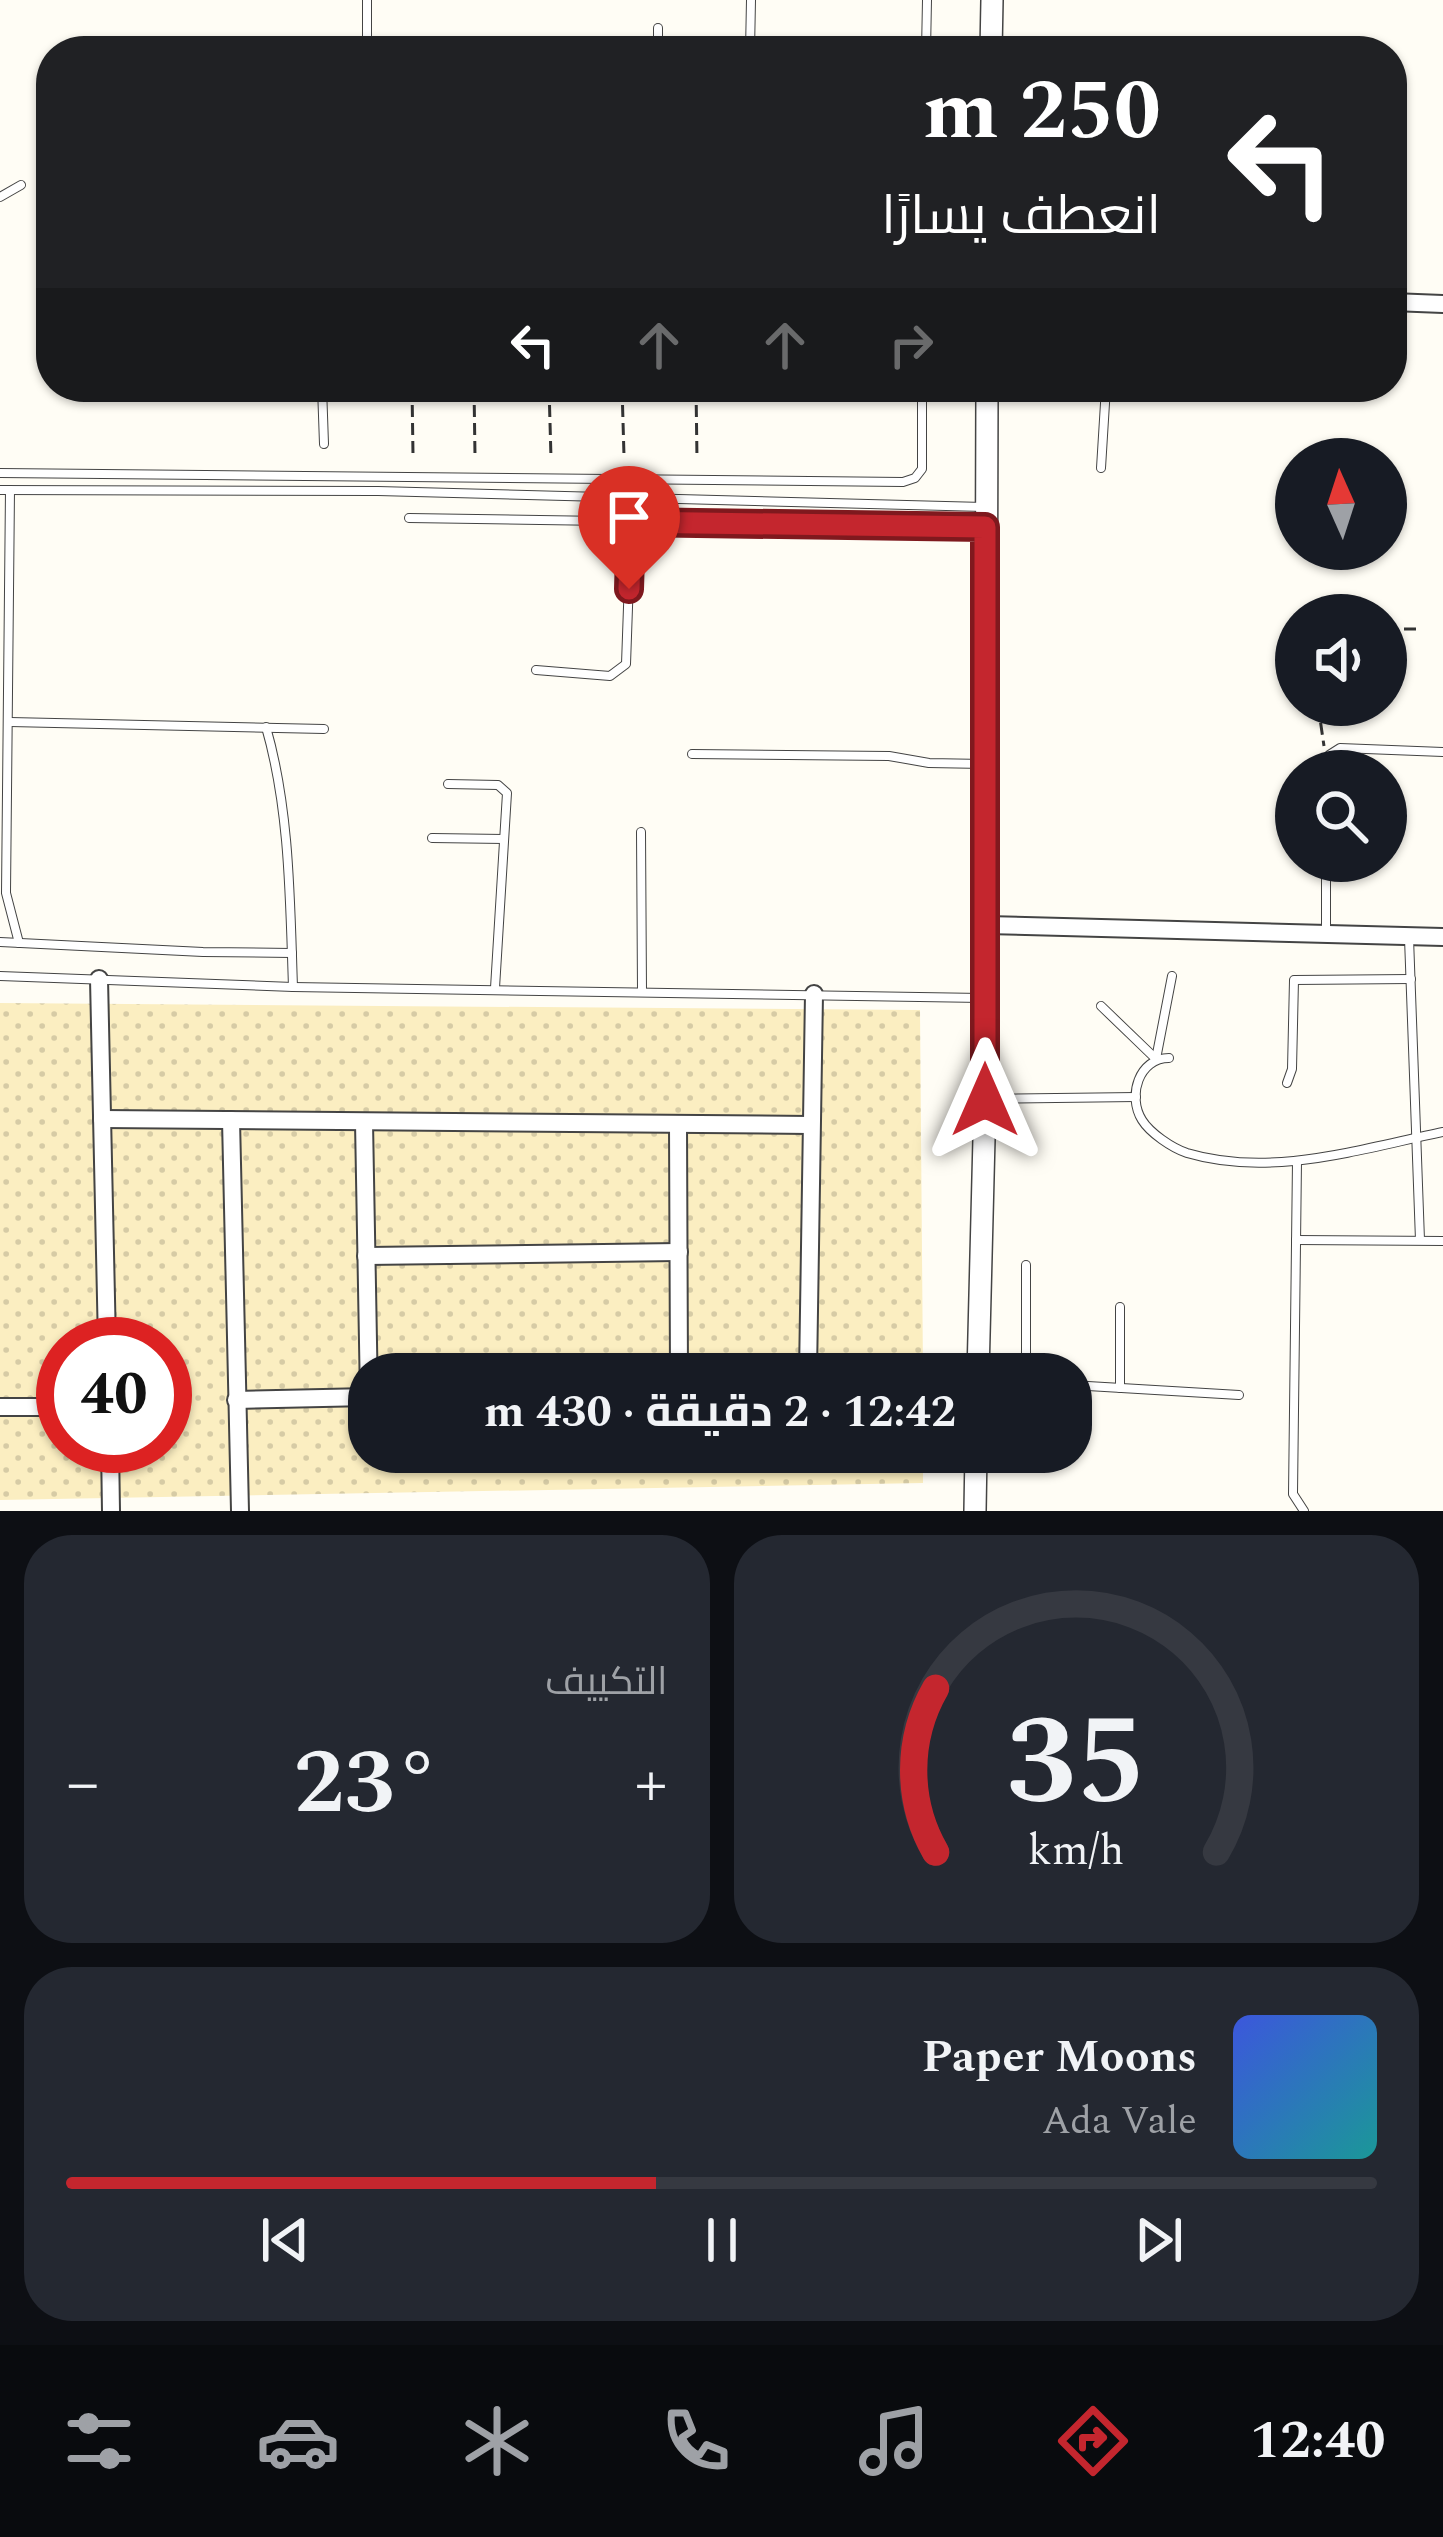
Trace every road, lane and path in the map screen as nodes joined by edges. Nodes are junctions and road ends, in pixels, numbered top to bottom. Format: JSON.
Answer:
{"nodes":[{"id":1,"x":367,"y":0,"type":"edge"},
{"id":2,"x":751,"y":0,"type":"edge"},
{"id":3,"x":926,"y":0,"type":"edge"},
{"id":4,"x":992,"y":0,"type":"edge"},
{"id":5,"x":658,"y":28,"type":"dead end"},
{"id":6,"x":367,"y":36,"type":"edge"},
{"id":7,"x":658,"y":36,"type":"edge"},
{"id":8,"x":750,"y":36,"type":"edge"},
{"id":9,"x":926,"y":36,"type":"edge"},
{"id":10,"x":991,"y":36,"type":"edge"},
{"id":11,"x":21,"y":185,"type":"dead end"},
{"id":12,"x":0,"y":197,"type":"edge"},
{"id":13,"x":1407,"y":303,"type":"edge"},
{"id":14,"x":1443,"y":304,"type":"edge"},
{"id":15,"x":323,"y":402,"type":"edge"},
{"id":16,"x":412,"y":402,"type":"edge"},
{"id":17,"x":474,"y":402,"type":"edge"},
{"id":18,"x":549,"y":402,"type":"edge"},
{"id":19,"x":622,"y":402,"type":"edge"},
{"id":20,"x":696,"y":402,"type":"edge"},
{"id":21,"x":922,"y":402,"type":"edge"},
{"id":22,"x":987,"y":402,"type":"edge"},
{"id":23,"x":1105,"y":402,"type":"edge"},
{"id":24,"x":324,"y":444,"type":"dead end"},
{"id":25,"x":413,"y":455,"type":"dead end"},
{"id":26,"x":475,"y":456,"type":"dead end"},
{"id":27,"x":624,"y":456,"type":"dead end"},
{"id":28,"x":551,"y":458,"type":"dead end"},
{"id":29,"x":698,"y":459,"type":"dead end"},
{"id":30,"x":1101,"y":468,"type":"dead end"},
{"id":31,"x":0,"y":472,"type":"edge"},
{"id":32,"x":5,"y":490,"type":"edge"},
{"id":33,"x":985,"y":517,"type":"junction"},
{"id":34,"x":409,"y":518,"type":"dead end"},
{"id":35,"x":631,"y":522,"type":"junction"},
{"id":36,"x":1407,"y":629,"type":"edge"},
{"id":37,"x":1420,"y":629,"type":"dead end"},
{"id":38,"x":536,"y":670,"type":"dead end"},
{"id":39,"x":10,"y":722,"type":"junction"},
{"id":40,"x":266,"y":728,"type":"junction"},
{"id":41,"x":324,"y":729,"type":"dead end"},
{"id":42,"x":1336,"y":750,"type":"edge"},
{"id":43,"x":1394,"y":750,"type":"edge"},
{"id":44,"x":1407,"y":751,"type":"edge"},
{"id":45,"x":1443,"y":752,"type":"edge"},
{"id":46,"x":692,"y":754,"type":"dead end"},
{"id":47,"x":986,"y":764,"type":"junction"},
{"id":48,"x":448,"y":784,"type":"dead end"},
{"id":49,"x":641,"y":832,"type":"dead end"},
{"id":50,"x":432,"y":838,"type":"dead end"},
{"id":51,"x":504,"y":839,"type":"junction"},
{"id":52,"x":1326,"y":882,"type":"edge"},
{"id":53,"x":986,"y":925,"type":"junction"},
{"id":54,"x":1326,"y":934,"type":"junction"},
{"id":55,"x":1409,"y":936,"type":"junction"},
{"id":56,"x":1443,"y":937,"type":"edge"},
{"id":57,"x":0,"y":942,"type":"edge"},
{"id":58,"x":19,"y":943,"type":"junction"},
{"id":59,"x":292,"y":952,"type":"junction"},
{"id":60,"x":0,"y":976,"type":"edge"},
{"id":61,"x":1172,"y":976,"type":"dead end"},
{"id":62,"x":99,"y":979,"type":"junction"},
{"id":63,"x":1411,"y":980,"type":"junction"},
{"id":64,"x":293,"y":987,"type":"junction"},
{"id":65,"x":495,"y":988,"type":"junction"},
{"id":66,"x":642,"y":991,"type":"junction"},
{"id":67,"x":814,"y":994,"type":"junction"},
{"id":68,"x":986,"y":998,"type":"junction"},
{"id":69,"x":1101,"y":1006,"type":"dead end"},
{"id":70,"x":1169,"y":1058,"type":"dead end"},
{"id":71,"x":1156,"y":1059,"type":"junction"},
{"id":72,"x":1287,"y":1083,"type":"dead end"},
{"id":73,"x":1136,"y":1097,"type":"junction"},
{"id":74,"x":985,"y":1100,"type":"junction"},
{"id":75,"x":102,"y":1119,"type":"junction"},
{"id":76,"x":231,"y":1120,"type":"junction"},
{"id":77,"x":364,"y":1122,"type":"junction"},
{"id":78,"x":678,"y":1124,"type":"junction"},
{"id":79,"x":809,"y":1125,"type":"junction"},
{"id":80,"x":1443,"y":1132,"type":"edge"},
{"id":81,"x":1419,"y":1137,"type":"junction"},
{"id":82,"x":1298,"y":1161,"type":"junction"},
{"id":83,"x":1297,"y":1240,"type":"junction"},
{"id":84,"x":1420,"y":1240,"type":"junction"},
{"id":85,"x":1443,"y":1241,"type":"edge"},
{"id":86,"x":679,"y":1252,"type":"junction"},
{"id":87,"x":366,"y":1256,"type":"junction"},
{"id":88,"x":1026,"y":1265,"type":"dead end"},
{"id":89,"x":1120,"y":1307,"type":"dead end"},
{"id":90,"x":106,"y":1317,"type":"edge"},
{"id":91,"x":368,"y":1353,"type":"edge"},
{"id":92,"x":679,"y":1353,"type":"edge"},
{"id":93,"x":808,"y":1353,"type":"edge"},
{"id":94,"x":978,"y":1353,"type":"edge"},
{"id":95,"x":1026,"y":1353,"type":"edge"},
{"id":96,"x":1092,"y":1386,"type":"edge"},
{"id":97,"x":1120,"y":1388,"type":"junction"},
{"id":98,"x":1239,"y":1395,"type":"dead end"},
{"id":99,"x":348,"y":1397,"type":"edge"},
{"id":100,"x":236,"y":1400,"type":"junction"},
{"id":101,"x":0,"y":1407,"type":"edge"},
{"id":102,"x":36,"y":1407,"type":"edge"},
{"id":103,"x":110,"y":1473,"type":"edge"},
{"id":104,"x":976,"y":1473,"type":"edge"},
{"id":105,"x":111,"y":1511,"type":"edge"},
{"id":106,"x":240,"y":1511,"type":"edge"},
{"id":107,"x":975,"y":1511,"type":"edge"},
{"id":108,"x":1304,"y":1511,"type":"edge"}],
"edges":[{"from":1,"to":6,"type":"lane"},
{"from":2,"to":8,"type":"lane"},
{"from":3,"to":9,"type":"lane"},
{"from":4,"to":10,"type":"street"},
{"from":5,"to":7,"type":"lane"},
{"from":11,"to":12,"type":"lane"},
{"from":13,"to":14,"type":"street"},
{"from":15,"to":24,"type":"lane"},
{"from":16,"to":25,"type":"path"},
{"from":17,"to":26,"type":"path"},
{"from":18,"to":28,"type":"path"},
{"from":19,"to":27,"type":"path"},
{"from":20,"to":29,"type":"path"},
{"from":21,"to":31,"type":"lane"},
{"from":22,"to":33,"type":"street"},
{"from":23,"to":30,"type":"lane"},
{"from":32,"to":33,"type":"lane"},
{"from":32,"to":39,"type":"lane"},
{"from":33,"to":35,"type":"lane"},
{"from":33,"to":47,"type":"street"},
{"from":34,"to":35,"type":"lane"},
{"from":35,"to":38,"type":"lane"},
{"from":36,"to":37,"type":"path"},
{"from":39,"to":40,"type":"lane"},
{"from":39,"to":58,"type":"lane"},
{"from":40,"to":41,"type":"lane"},
{"from":40,"to":59,"type":"lane"},
{"from":42,"to":43,"type":"lane"},
{"from":44,"to":45,"type":"lane"},
{"from":46,"to":47,"type":"lane"},
{"from":47,"to":53,"type":"street"},
{"from":48,"to":51,"type":"lane"},
{"from":49,"to":66,"type":"lane"},
{"from":50,"to":51,"type":"lane"},
{"from":51,"to":65,"type":"lane"},
{"from":52,"to":54,"type":"lane"},
{"from":53,"to":54,"type":"street"},
{"from":53,"to":68,"type":"street"},
{"from":54,"to":55,"type":"street"},
{"from":55,"to":56,"type":"street"},
{"from":55,"to":63,"type":"lane"},
{"from":57,"to":58,"type":"lane"},
{"from":58,"to":59,"type":"lane"},
{"from":59,"to":64,"type":"lane"},
{"from":60,"to":62,"type":"lane"},
{"from":61,"to":71,"type":"lane"},
{"from":62,"to":64,"type":"lane"},
{"from":62,"to":75,"type":"street"},
{"from":63,"to":72,"type":"lane"},
{"from":63,"to":81,"type":"lane"},
{"from":64,"to":65,"type":"lane"},
{"from":65,"to":66,"type":"lane"},
{"from":66,"to":67,"type":"lane"},
{"from":67,"to":68,"type":"lane"},
{"from":67,"to":79,"type":"street"},
{"from":68,"to":74,"type":"street"},
{"from":69,"to":71,"type":"lane"},
{"from":70,"to":71,"type":"lane"},
{"from":71,"to":73,"type":"lane"},
{"from":73,"to":74,"type":"lane"},
{"from":73,"to":82,"type":"lane"},
{"from":74,"to":94,"type":"street"},
{"from":75,"to":76,"type":"street"},
{"from":75,"to":90,"type":"street"},
{"from":76,"to":77,"type":"street"},
{"from":76,"to":100,"type":"street"},
{"from":77,"to":78,"type":"street"},
{"from":77,"to":87,"type":"street"},
{"from":78,"to":79,"type":"street"},
{"from":78,"to":86,"type":"street"},
{"from":79,"to":93,"type":"street"},
{"from":80,"to":81,"type":"lane"},
{"from":81,"to":82,"type":"lane"},
{"from":81,"to":84,"type":"lane"},
{"from":82,"to":83,"type":"lane"},
{"from":83,"to":84,"type":"lane"},
{"from":83,"to":108,"type":"lane"},
{"from":84,"to":85,"type":"lane"},
{"from":86,"to":87,"type":"street"},
{"from":86,"to":92,"type":"street"},
{"from":87,"to":91,"type":"street"},
{"from":88,"to":95,"type":"lane"},
{"from":89,"to":97,"type":"lane"},
{"from":96,"to":97,"type":"lane"},
{"from":97,"to":98,"type":"lane"},
{"from":99,"to":100,"type":"street"},
{"from":100,"to":106,"type":"street"},
{"from":101,"to":102,"type":"street"},
{"from":103,"to":105,"type":"street"},
{"from":104,"to":107,"type":"street"}]}
